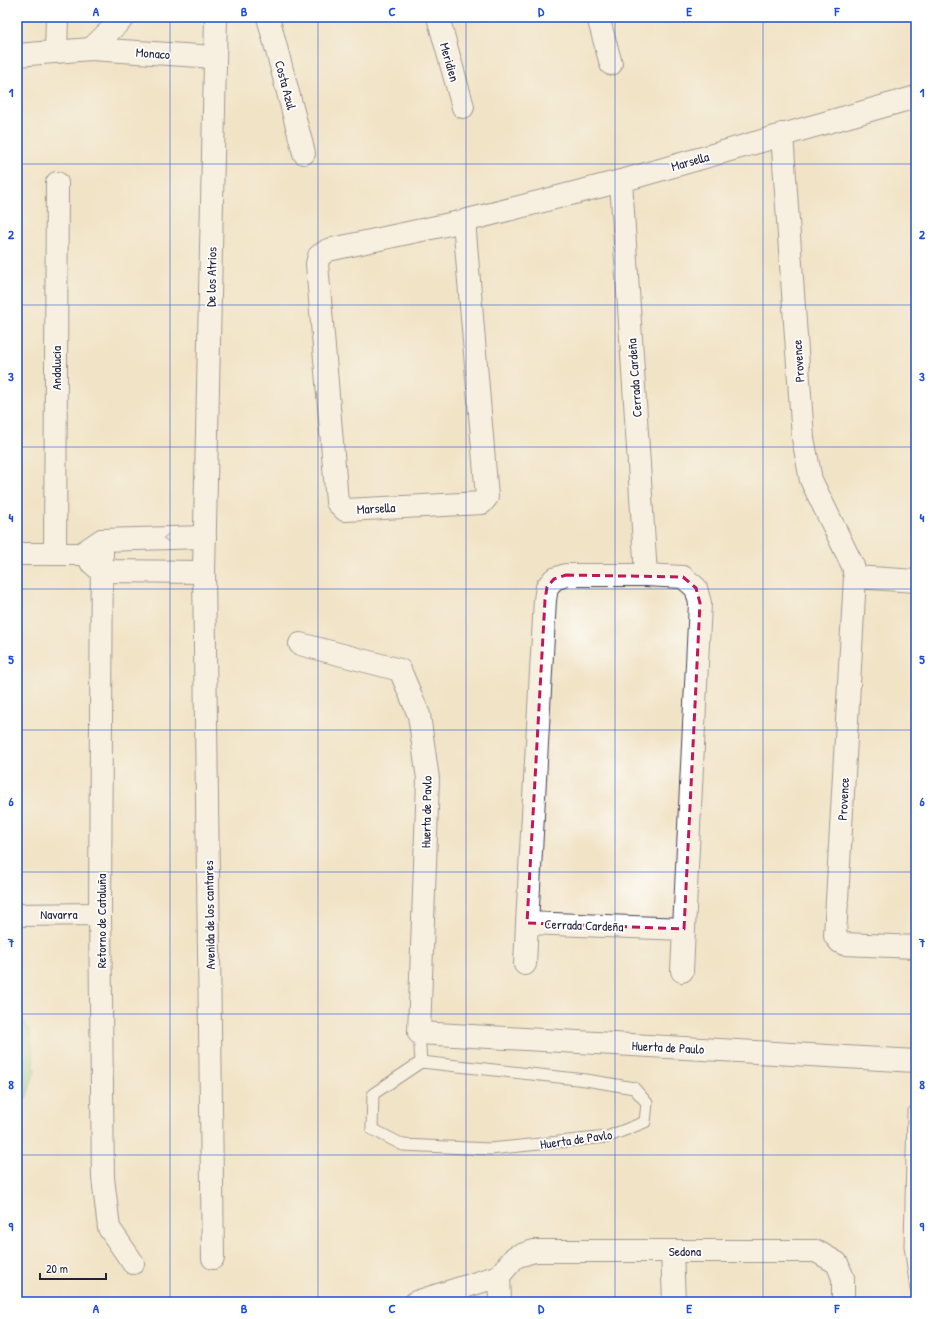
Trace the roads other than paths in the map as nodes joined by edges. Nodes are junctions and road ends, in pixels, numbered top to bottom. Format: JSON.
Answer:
{"nodes":[{"id":1,"x":57,"y":17,"type":"edge"},
{"id":2,"x":124,"y":17,"type":"edge"},
{"id":3,"x":216,"y":17,"type":"edge"},
{"id":4,"x":268,"y":17,"type":"edge"},
{"id":5,"x":438,"y":17,"type":"edge"},
{"id":6,"x":598,"y":17,"type":"edge"},
{"id":7,"x":92,"y":49,"type":"junction"},
{"id":8,"x":56,"y":52,"type":"junction"},
{"id":9,"x":17,"y":55,"type":"edge"},
{"id":10,"x":215,"y":57,"type":"junction"},
{"id":11,"x":611,"y":64,"type":"dead end"},
{"id":12,"x":916,"y":97,"type":"edge"},
{"id":13,"x":463,"y":107,"type":"dead end"},
{"id":14,"x":782,"y":134,"type":"junction"},
{"id":15,"x":304,"y":153,"type":"dead end"},
{"id":16,"x":622,"y":181,"type":"junction"},
{"id":17,"x":57,"y":183,"type":"dead end"},
{"id":18,"x":464,"y":221,"type":"junction"},
{"id":19,"x":205,"y":537,"type":"junction"},
{"id":20,"x":102,"y":540,"type":"junction"},
{"id":21,"x":17,"y":554,"type":"edge"},
{"id":22,"x":55,"y":554,"type":"junction"},
{"id":23,"x":81,"y":554,"type":"junction"},
{"id":24,"x":101,"y":571,"type":"junction"},
{"id":25,"x":204,"y":572,"type":"junction"},
{"id":26,"x":646,"y":575,"type":"junction"},
{"id":27,"x":855,"y":577,"type":"junction"},
{"id":28,"x":916,"y":581,"type":"edge"},
{"id":29,"x":300,"y":644,"type":"dead end"},
{"id":30,"x":100,"y":914,"type":"junction"},
{"id":31,"x":17,"y":915,"type":"edge"},
{"id":32,"x":527,"y":923,"type":"junction"},
{"id":33,"x":684,"y":929,"type":"junction"},
{"id":34,"x":916,"y":947,"type":"edge"},
{"id":35,"x":525,"y":964,"type":"dead end"},
{"id":36,"x":682,"y":971,"type":"dead end"},
{"id":37,"x":420,"y":1033,"type":"junction"},
{"id":38,"x":916,"y":1061,"type":"edge"},
{"id":39,"x":421,"y":1062,"type":"junction"},
{"id":40,"x":916,"y":1110,"type":"edge"},
{"id":41,"x":672,"y":1251,"type":"junction"},
{"id":42,"x":214,"y":1258,"type":"dead end"},
{"id":43,"x":133,"y":1263,"type":"dead end"},
{"id":44,"x":499,"y":1276,"type":"junction"},
{"id":45,"x":916,"y":1290,"type":"edge"},
{"id":46,"x":416,"y":1302,"type":"edge"},
{"id":47,"x":500,"y":1302,"type":"edge"},
{"id":48,"x":674,"y":1302,"type":"edge"},
{"id":49,"x":843,"y":1302,"type":"edge"}],
"edges":[{"from":1,"to":8,"type":"street"},
{"from":2,"to":7,"type":"street"},
{"from":3,"to":10,"type":"street","name":"De los Atrios"},
{"from":4,"to":15,"type":"street","name":"Costa Azul"},
{"from":5,"to":13,"type":"street","name":"Meridien"},
{"from":6,"to":11,"type":"street"},
{"from":7,"to":8,"type":"street","name":"Monaco"},
{"from":7,"to":10,"type":"street","name":"Monaco"},
{"from":8,"to":9,"type":"street","name":"Monaco"},
{"from":10,"to":19,"type":"street","name":"De los Atrios"},
{"from":12,"to":14,"type":"street","name":"Marsella"},
{"from":14,"to":16,"type":"street","name":"Marsella"},
{"from":14,"to":27,"type":"street","name":"Provence"},
{"from":16,"to":18,"type":"street","name":"Marsella"},
{"from":16,"to":26,"type":"street","name":"Cerrada Cardeña"},
{"from":17,"to":22,"type":"street","name":"Andalucía"},
{"from":18,"to":18,"type":"street","name":"Marsella"},
{"from":19,"to":20,"type":"street","one_way":true},
{"from":19,"to":25,"type":"street","name":"De los Atrios"},
{"from":20,"to":23,"type":"street"},
{"from":20,"to":24,"type":"street","name":"Retorno de Cataluña"},
{"from":21,"to":22,"type":"street"},
{"from":22,"to":23,"type":"street"},
{"from":23,"to":24,"type":"street"},
{"from":24,"to":25,"type":"street"},
{"from":24,"to":30,"type":"street","name":"Retorno de Cataluña"},
{"from":25,"to":42,"type":"street","name":"Avenida de los cantares"},
{"from":26,"to":32,"type":"street","name":"Cerrada Cardeña"},
{"from":26,"to":33,"type":"street","name":"Cerrada Cardeña"},
{"from":27,"to":28,"type":"street"},
{"from":27,"to":34,"type":"street","name":"Provence"},
{"from":29,"to":37,"type":"street","name":"Huerta de Pavlo"},
{"from":30,"to":31,"type":"street","name":"Navarra"},
{"from":30,"to":43,"type":"street","name":"Retorno de Cataluña"},
{"from":32,"to":33,"type":"street","name":"Cerrada Cardeña"},
{"from":32,"to":35,"type":"street"},
{"from":33,"to":36,"type":"street"},
{"from":37,"to":38,"type":"street","name":"Huerta de Paulo"},
{"from":37,"to":39,"type":"lane","name":"Huerta de Pavlo"},
{"from":39,"to":39,"type":"lane","name":"Huerta de Pavlo"},
{"from":40,"to":45,"type":"lane"},
{"from":41,"to":44,"type":"street","name":"Sedona"},
{"from":41,"to":48,"type":"street"},
{"from":41,"to":49,"type":"street","name":"Sedona"},
{"from":44,"to":46,"type":"street"},
{"from":44,"to":47,"type":"street"}]}
